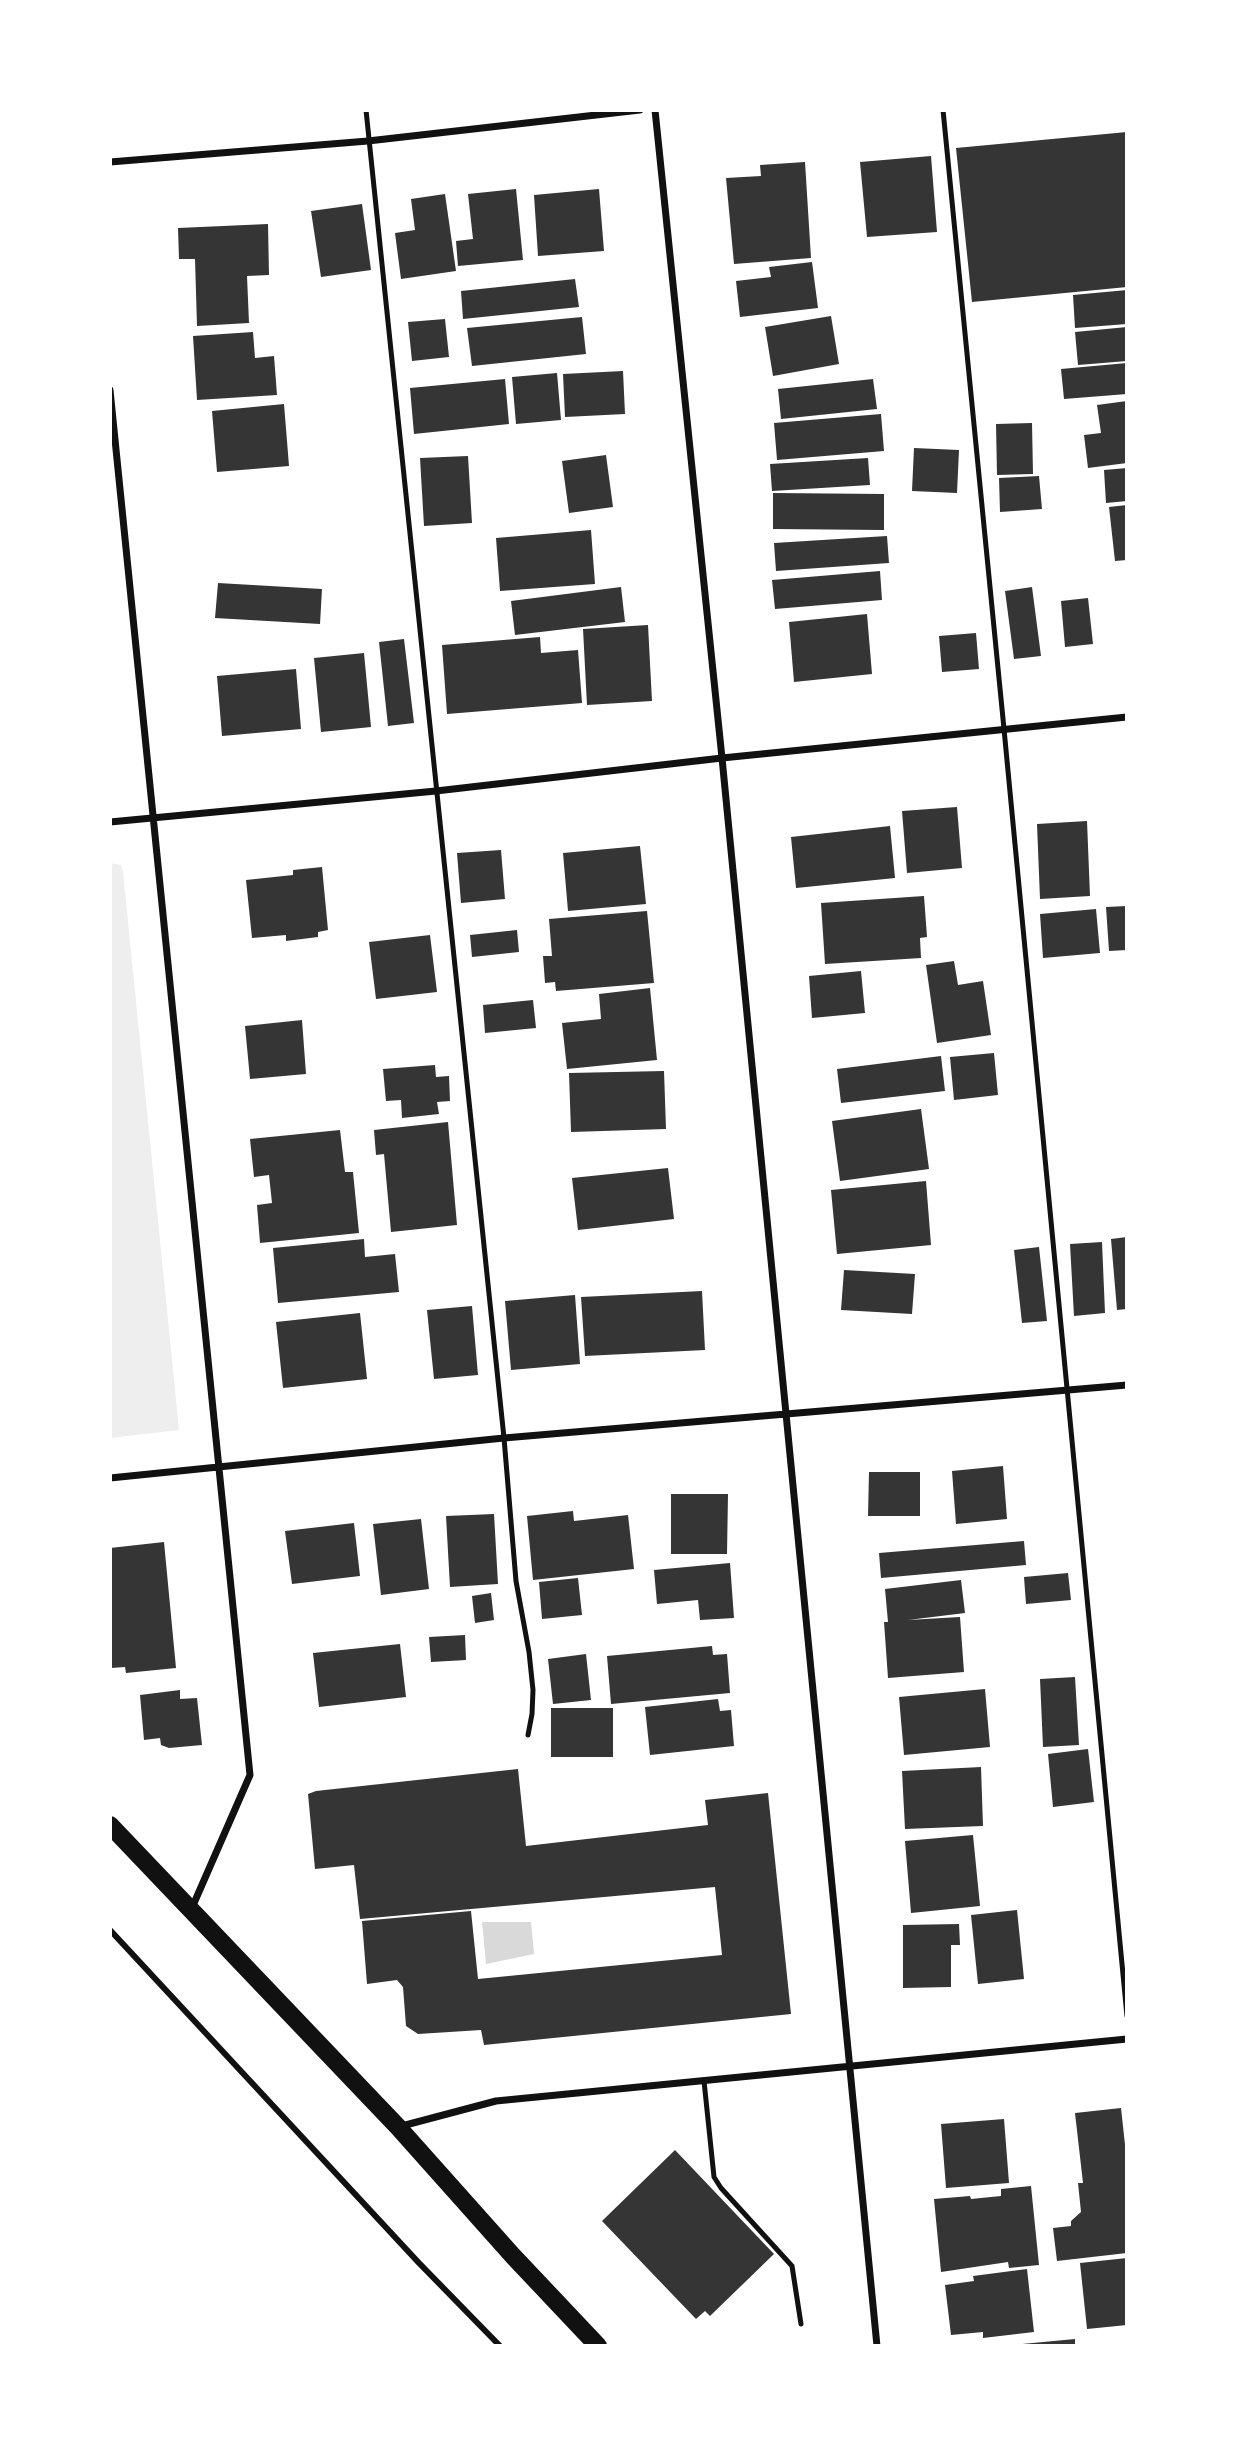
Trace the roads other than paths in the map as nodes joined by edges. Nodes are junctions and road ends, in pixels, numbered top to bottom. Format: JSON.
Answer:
{"nodes":[{"id":1,"x":366,"y":110,"type":"edge"},
{"id":2,"x":640,"y":110,"type":"edge"},
{"id":3,"x":655,"y":110,"type":"edge"},
{"id":4,"x":943,"y":110,"type":"edge"},
{"id":5,"x":368,"y":141,"type":"junction"},
{"id":6,"x":110,"y":162,"type":"edge"},
{"id":7,"x":110,"y":390,"type":"edge"},
{"id":8,"x":1127,"y":717,"type":"edge"},
{"id":9,"x":1004,"y":729,"type":"junction"},
{"id":10,"x":722,"y":758,"type":"junction"},
{"id":11,"x":436,"y":791,"type":"junction"},
{"id":12,"x":153,"y":817,"type":"junction"},
{"id":13,"x":110,"y":822,"type":"edge"},
{"id":14,"x":1127,"y":1385,"type":"edge"},
{"id":15,"x":1066,"y":1391,"type":"junction"},
{"id":16,"x":785,"y":1415,"type":"junction"},
{"id":17,"x":504,"y":1438,"type":"junction"},
{"id":18,"x":219,"y":1466,"type":"junction"},
{"id":19,"x":110,"y":1478,"type":"edge"},
{"id":20,"x":528,"y":1735,"type":"dead end"},
{"id":21,"x":110,"y":1825,"type":"edge"},
{"id":22,"x":191,"y":1911,"type":"junction"},
{"id":23,"x":110,"y":1930,"type":"edge"},
{"id":24,"x":1127,"y":2016,"type":"edge"},
{"id":25,"x":1127,"y":2039,"type":"edge"},
{"id":26,"x":851,"y":2067,"type":"junction"},
{"id":27,"x":704,"y":2081,"type":"junction"},
{"id":28,"x":398,"y":2127,"type":"junction"},
{"id":29,"x":801,"y":2324,"type":"dead end"},
{"id":30,"x":500,"y":2346,"type":"edge"},
{"id":31,"x":598,"y":2346,"type":"edge"},
{"id":32,"x":877,"y":2346,"type":"edge"}],
"edges":[{"from":1,"to":5,"type":"lane"},
{"from":2,"to":5,"type":"street"},
{"from":3,"to":10,"type":"street"},
{"from":4,"to":9,"type":"lane"},
{"from":5,"to":6,"type":"street"},
{"from":5,"to":11,"type":"lane"},
{"from":7,"to":12,"type":"street"},
{"from":8,"to":9,"type":"street"},
{"from":9,"to":10,"type":"street"},
{"from":9,"to":15,"type":"lane"},
{"from":10,"to":11,"type":"street"},
{"from":10,"to":16,"type":"street"},
{"from":11,"to":12,"type":"street"},
{"from":11,"to":17,"type":"lane"},
{"from":12,"to":13,"type":"street"},
{"from":12,"to":18,"type":"street"},
{"from":14,"to":15,"type":"street"},
{"from":15,"to":16,"type":"street"},
{"from":15,"to":24,"type":"lane"},
{"from":16,"to":17,"type":"street"},
{"from":16,"to":26,"type":"street"},
{"from":17,"to":18,"type":"street"},
{"from":17,"to":20,"type":"lane"},
{"from":18,"to":19,"type":"street"},
{"from":18,"to":22,"type":"street"},
{"from":21,"to":22,"type":"main road"},
{"from":22,"to":28,"type":"main road"},
{"from":23,"to":30,"type":"street"},
{"from":25,"to":26,"type":"street"},
{"from":26,"to":27,"type":"street"},
{"from":26,"to":32,"type":"street"},
{"from":27,"to":28,"type":"street"},
{"from":27,"to":29,"type":"lane"},
{"from":28,"to":31,"type":"main road"}]}
